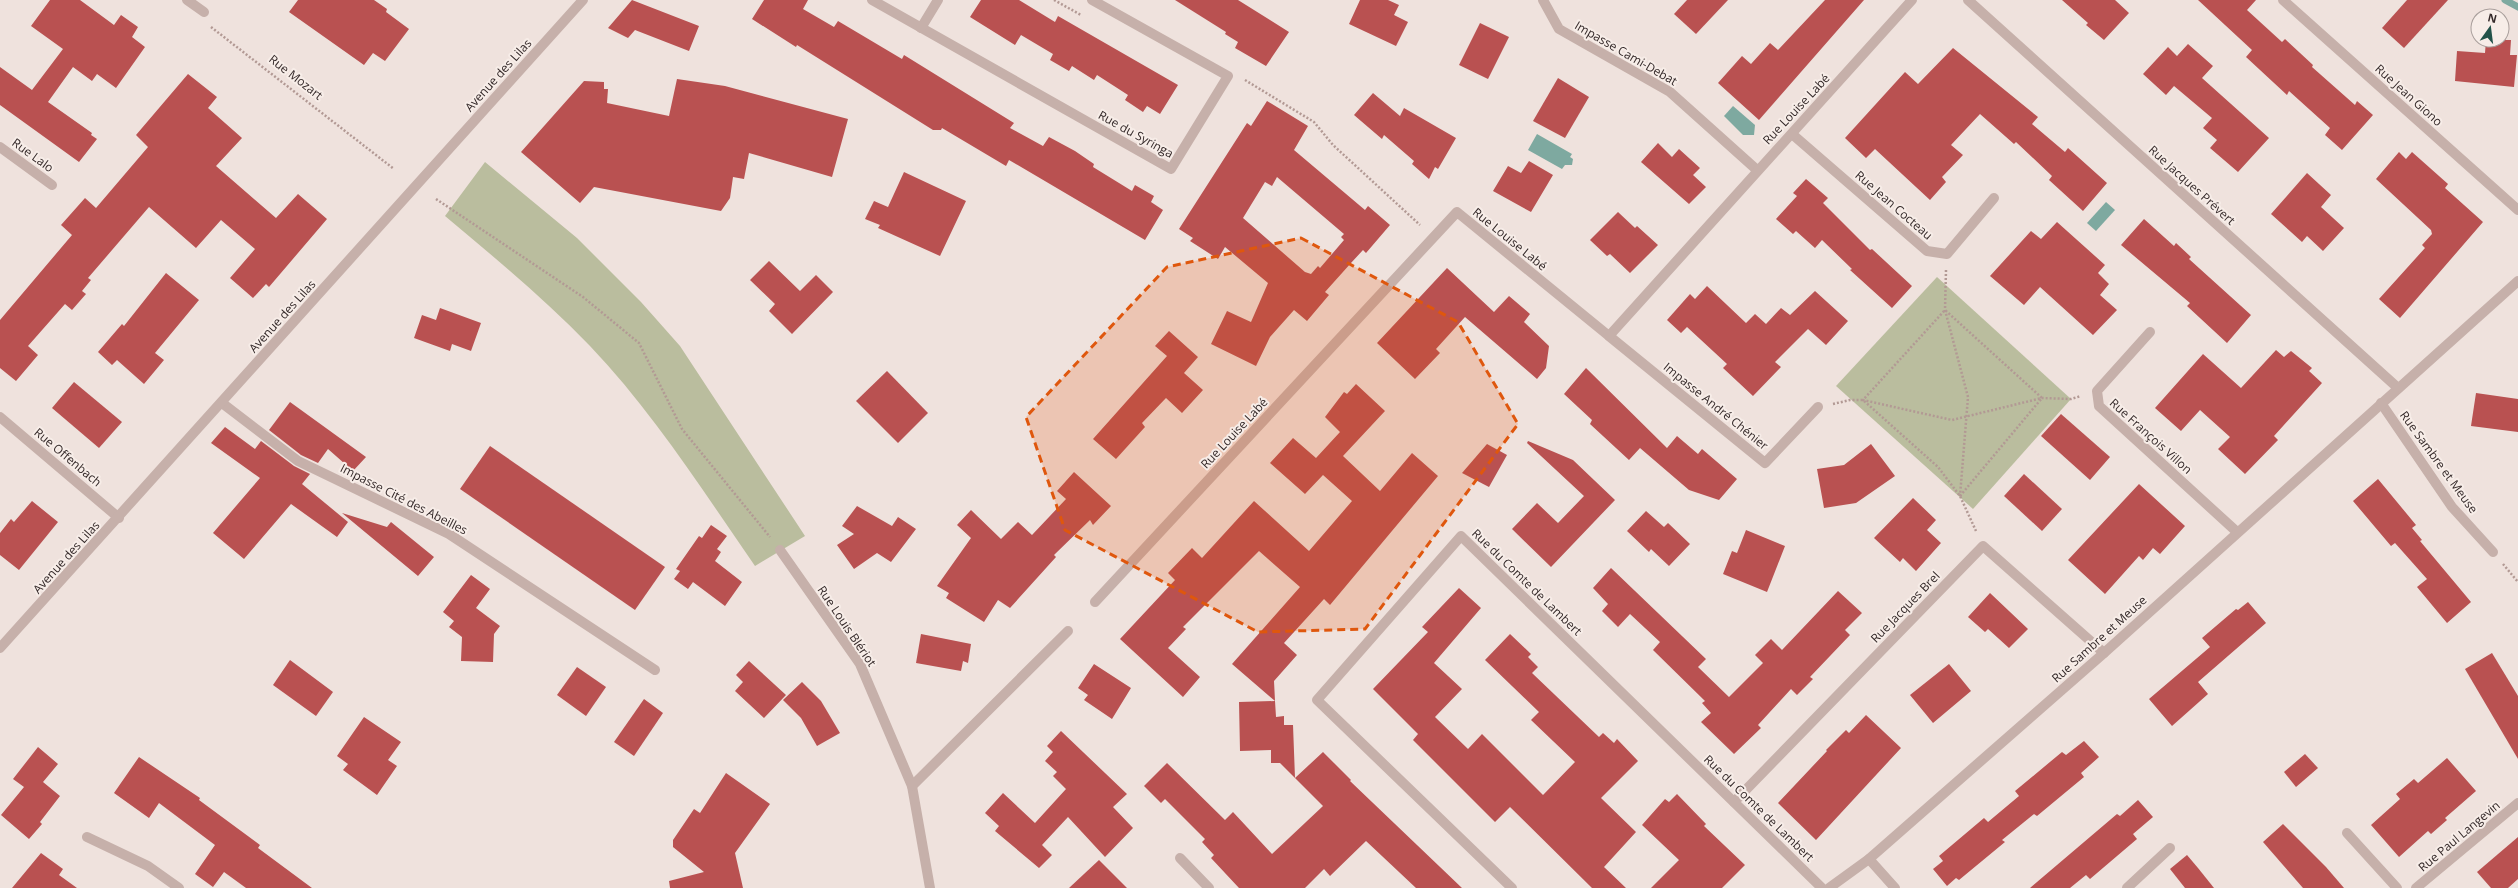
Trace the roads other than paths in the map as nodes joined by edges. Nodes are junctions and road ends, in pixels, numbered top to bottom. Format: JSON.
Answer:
{"nodes":[{"id":1,"x":187,"y":0,"type":"edge"},
{"id":2,"x":583,"y":0,"type":"edge"},
{"id":3,"x":872,"y":0,"type":"edge"},
{"id":4,"x":938,"y":0,"type":"edge"},
{"id":5,"x":1092,"y":0,"type":"edge"},
{"id":6,"x":1543,"y":0,"type":"edge"},
{"id":7,"x":1912,"y":0,"type":"edge"},
{"id":8,"x":1968,"y":0,"type":"edge"},
{"id":9,"x":2283,"y":0,"type":"edge"},
{"id":10,"x":204,"y":12,"type":"road end"},
{"id":11,"x":921,"y":28,"type":"junction"},
{"id":12,"x":1792,"y":134,"type":"junction"},
{"id":13,"x":0,"y":147,"type":"edge"},
{"id":14,"x":1757,"y":170,"type":"junction"},
{"id":15,"x":52,"y":184,"type":"dead end"},
{"id":16,"x":1994,"y":198,"type":"dead end"},
{"id":17,"x":2518,"y":210,"type":"edge"},
{"id":18,"x":2518,"y":281,"type":"edge"},
{"id":19,"x":2150,"y":332,"type":"dead end"},
{"id":20,"x":1609,"y":336,"type":"junction"},
{"id":21,"x":2398,"y":388,"type":"junction"},
{"id":22,"x":222,"y":403,"type":"junction"},
{"id":23,"x":2381,"y":403,"type":"junction"},
{"id":24,"x":1818,"y":407,"type":"road end"},
{"id":25,"x":0,"y":417,"type":"edge"},
{"id":26,"x":118,"y":518,"type":"junction"},
{"id":27,"x":2237,"y":532,"type":"junction"},
{"id":28,"x":780,"y":550,"type":"road end"},
{"id":29,"x":2493,"y":552,"type":"road end"},
{"id":30,"x":1095,"y":602,"type":"dead end"},
{"id":31,"x":1068,"y":631,"type":"dead end"},
{"id":32,"x":0,"y":648,"type":"edge"},
{"id":33,"x":2104,"y":652,"type":"junction"},
{"id":34,"x":655,"y":670,"type":"dead end"},
{"id":35,"x":912,"y":786,"type":"junction"},
{"id":36,"x":1734,"y":802,"type":"junction"},
{"id":37,"x":2518,"y":804,"type":"edge"},
{"id":38,"x":2347,"y":833,"type":"dead end"},
{"id":39,"x":87,"y":837,"type":"dead end"},
{"id":40,"x":2170,"y":848,"type":"dead end"},
{"id":41,"x":1180,"y":858,"type":"dead end"},
{"id":42,"x":1869,"y":859,"type":"junction"},
{"id":43,"x":179,"y":888,"type":"edge"},
{"id":44,"x":930,"y":888,"type":"edge"},
{"id":45,"x":1209,"y":888,"type":"edge"},
{"id":46,"x":1512,"y":888,"type":"edge"},
{"id":47,"x":1822,"y":888,"type":"edge"},
{"id":48,"x":1828,"y":888,"type":"edge"},
{"id":49,"x":1895,"y":888,"type":"edge"},
{"id":50,"x":2127,"y":888,"type":"edge"},
{"id":51,"x":2397,"y":888,"type":"edge"},
{"id":52,"x":2416,"y":888,"type":"edge"}],
"edges":[{"from":1,"to":10,"type":"street"},
{"from":2,"to":22,"type":"street","name":"Avenue des Lilas"},
{"from":3,"to":11,"type":"street","name":"Rue du Syringa"},
{"from":4,"to":11,"type":"street"},
{"from":5,"to":11,"type":"street","name":"Rue du Syringa"},
{"from":6,"to":14,"type":"street","name":"Impasse Cami-Debat"},
{"from":7,"to":12,"type":"street","name":"Rue Louise Labé"},
{"from":8,"to":21,"type":"street","name":"Rue Jacques Prévert"},
{"from":9,"to":17,"type":"street","name":"Rue Jean Giono"},
{"from":12,"to":14,"type":"street","name":"Rue Louise Labé"},
{"from":12,"to":16,"type":"street","name":"Rue Jean Cocteau"},
{"from":13,"to":15,"type":"street","name":"Rue Lalo"},
{"from":14,"to":20,"type":"street","name":"Rue Louise Labé"},
{"from":18,"to":21,"type":"street","name":"Rue Sambre et Meuse"},
{"from":19,"to":27,"type":"street","name":"Rue François Villon"},
{"from":20,"to":24,"type":"street","name":"Impasse André Chénier"},
{"from":20,"to":30,"type":"street","name":"Rue Louise Labé"},
{"from":21,"to":23,"type":"street","name":"Rue Sambre et Meuse"},
{"from":22,"to":26,"type":"street","name":"Avenue des Lilas"},
{"from":22,"to":34,"type":"street","name":"Impasse Cité des Abeilles"},
{"from":23,"to":27,"type":"street","name":"Rue Sambre et Meuse"},
{"from":23,"to":29,"type":"street","name":"Rue Sambre et Meuse"},
{"from":25,"to":26,"type":"street","name":"Rue Offenbach"},
{"from":26,"to":32,"type":"street","name":"Avenue des Lilas"},
{"from":27,"to":33,"type":"street","name":"Rue Sambre et Meuse"},
{"from":28,"to":35,"type":"street","name":"Rue Louis Blériot"},
{"from":31,"to":35,"type":"street"},
{"from":33,"to":36,"type":"street","name":"Rue Jacques Brel"},
{"from":33,"to":42,"type":"street","name":"Rue Sambre et Meuse"},
{"from":35,"to":44,"type":"street","name":"Rue Louis Blériot"},
{"from":36,"to":46,"type":"street","name":"Rue du Comte de Lambert"},
{"from":36,"to":47,"type":"street","name":"Rue du Comte de Lambert"},
{"from":37,"to":52,"type":"street","name":"Rue Paul Langevin"},
{"from":38,"to":51,"type":"street"},
{"from":39,"to":43,"type":"street"},
{"from":40,"to":50,"type":"street"},
{"from":41,"to":45,"type":"street"},
{"from":42,"to":48,"type":"street","name":"Rue Sambre et Meuse"},
{"from":42,"to":49,"type":"street"}]}
